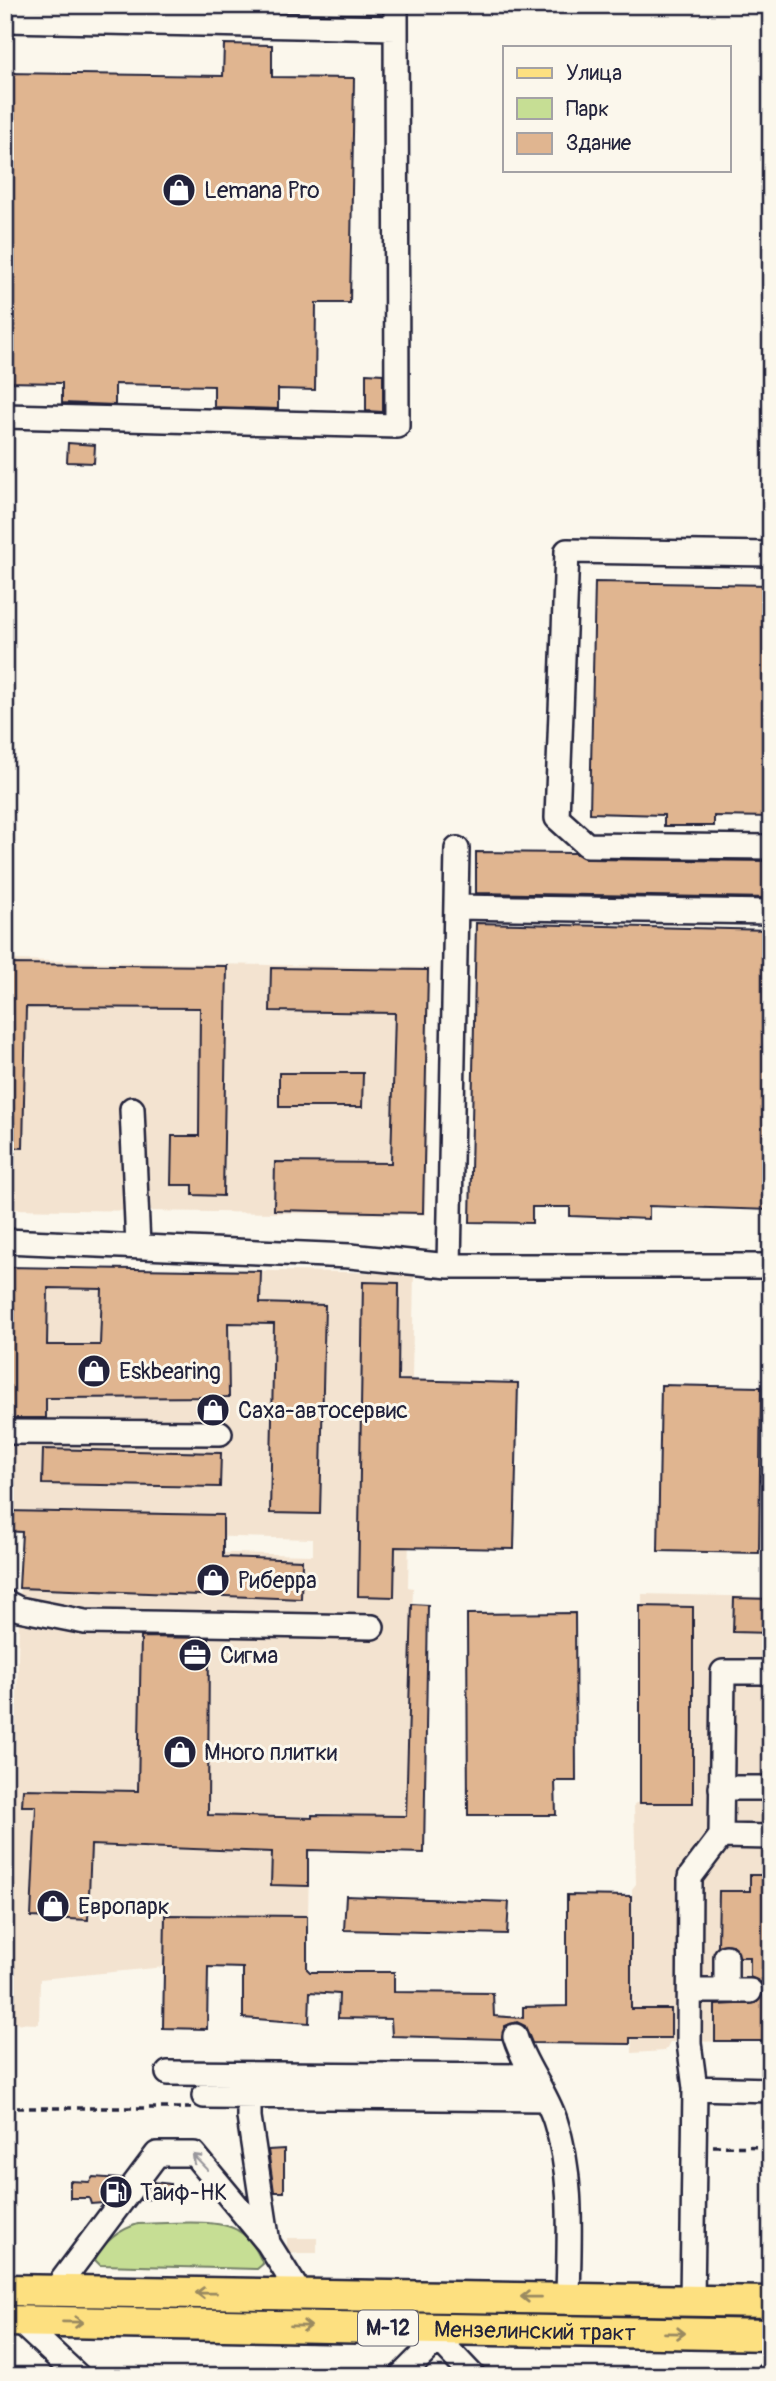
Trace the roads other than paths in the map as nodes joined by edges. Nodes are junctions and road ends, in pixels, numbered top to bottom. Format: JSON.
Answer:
{"nodes":[{"id":1,"x":396,"y":17,"type":"edge"},
{"id":2,"x":5,"y":20,"type":"edge"},
{"id":3,"x":5,"y":416,"type":"edge"},
{"id":4,"x":771,"y":554,"type":"edge"},
{"id":5,"x":771,"y":847,"type":"edge"},
{"id":6,"x":457,"y":849,"type":"dead end"},
{"id":7,"x":456,"y":907,"type":"junction"},
{"id":8,"x":771,"y":912,"type":"edge"},
{"id":9,"x":132,"y":1109,"type":"dead end"},
{"id":10,"x":5,"y":1241,"type":"edge"},
{"id":11,"x":138,"y":1246,"type":"junction"},
{"id":12,"x":449,"y":1266,"type":"junction"},
{"id":13,"x":771,"y":1266,"type":"edge"},
{"id":14,"x":5,"y":1433,"type":"edge"},
{"id":15,"x":220,"y":1433,"type":"dead end"},
{"id":16,"x":5,"y":1602,"type":"edge"},
{"id":17,"x":372,"y":1627,"type":"dead end"},
{"id":18,"x":771,"y":1672,"type":"edge"},
{"id":19,"x":721,"y":1788,"type":"junction"},
{"id":20,"x":771,"y":1788,"type":"edge"},
{"id":21,"x":721,"y":1836,"type":"junction"},
{"id":22,"x":771,"y":1837,"type":"edge"},
{"id":23,"x":726,"y":1957,"type":"dead end"},
{"id":24,"x":690,"y":1991,"type":"junction"},
{"id":25,"x":750,"y":1991,"type":"dead end"},
{"id":26,"x":726,"y":1992,"type":"junction"},
{"id":27,"x":515,"y":2036,"type":"dead end"},
{"id":28,"x":168,"y":2073,"type":"dead end"},
{"id":29,"x":532,"y":2076,"type":"junction"},
{"id":30,"x":249,"y":2085,"type":"junction"},
{"id":31,"x":695,"y":2088,"type":"junction"},
{"id":32,"x":771,"y":2090,"type":"edge"},
{"id":33,"x":544,"y":2099,"type":"junction"},
{"id":34,"x":199,"y":2102,"type":"road end"},
{"id":35,"x":268,"y":2243,"type":"junction"},
{"id":36,"x":5,"y":2290,"type":"edge"},
{"id":37,"x":55,"y":2290,"type":"junction"},
{"id":38,"x":300,"y":2294,"type":"junction"},
{"id":39,"x":568,"y":2298,"type":"junction"},
{"id":40,"x":692,"y":2301,"type":"junction"},
{"id":41,"x":771,"y":2302,"type":"edge"},
{"id":42,"x":12,"y":2321,"type":"edge"},
{"id":43,"x":436,"y":2331,"type":"junction"},
{"id":44,"x":771,"y":2335,"type":"edge"},
{"id":45,"x":771,"y":2372,"type":"edge"},
{"id":46,"x":78,"y":2376,"type":"edge"},
{"id":47,"x":401,"y":2376,"type":"edge"},
{"id":48,"x":472,"y":2376,"type":"edge"},
{"id":49,"x":767,"y":2376,"type":"edge"}],
"edges":[{"from":1,"to":2,"type":"lane"},
{"from":1,"to":3,"type":"lane"},
{"from":4,"to":5,"type":"lane"},
{"from":6,"to":7,"type":"lane"},
{"from":7,"to":8,"type":"lane"},
{"from":7,"to":12,"type":"lane"},
{"from":9,"to":11,"type":"lane"},
{"from":10,"to":11,"type":"lane"},
{"from":11,"to":12,"type":"lane"},
{"from":12,"to":13,"type":"lane"},
{"from":14,"to":15,"type":"lane"},
{"from":16,"to":17,"type":"lane"},
{"from":18,"to":19,"type":"lane"},
{"from":19,"to":20,"type":"lane"},
{"from":19,"to":21,"type":"lane"},
{"from":21,"to":22,"type":"lane"},
{"from":21,"to":24,"type":"lane"},
{"from":23,"to":26,"type":"lane"},
{"from":24,"to":26,"type":"lane"},
{"from":24,"to":31,"type":"lane"},
{"from":25,"to":26,"type":"lane"},
{"from":27,"to":29,"type":"lane"},
{"from":28,"to":30,"type":"lane"},
{"from":29,"to":30,"type":"lane"},
{"from":29,"to":33,"type":"lane"},
{"from":30,"to":33,"type":"lane"},
{"from":30,"to":34,"type":"lane"},
{"from":30,"to":35,"type":"lane"},
{"from":31,"to":32,"type":"lane"},
{"from":31,"to":40,"type":"lane"},
{"from":33,"to":39,"type":"lane"},
{"from":35,"to":37,"type":"lane","one_way":true},
{"from":35,"to":38,"type":"lane"},
{"from":36,"to":37,"type":"main road","name":"Мензелинский тракт","number":"М-12"},
{"from":38,"to":37,"type":"main road","name":"Мензелинский тракт","number":"М-12","one_way":true},
{"from":39,"to":38,"type":"main road","name":"Мензелинский тракт","number":"М-12","one_way":true},
{"from":39,"to":40,"type":"main road","name":"Мензелинский тракт","number":"М-12"},
{"from":40,"to":41,"type":"main road","name":"Мензелинский тракт","number":"М-12"},
{"from":42,"to":43,"type":"main road","name":"Мензелинский тракт","number":"М-12","one_way":true},
{"from":42,"to":46,"type":"lane"},
{"from":43,"to":44,"type":"main road","name":"Мензелинский тракт","number":"М-12","one_way":true},
{"from":43,"to":47,"type":"lane"},
{"from":43,"to":48,"type":"lane"},
{"from":45,"to":49,"type":"lane"}]}
